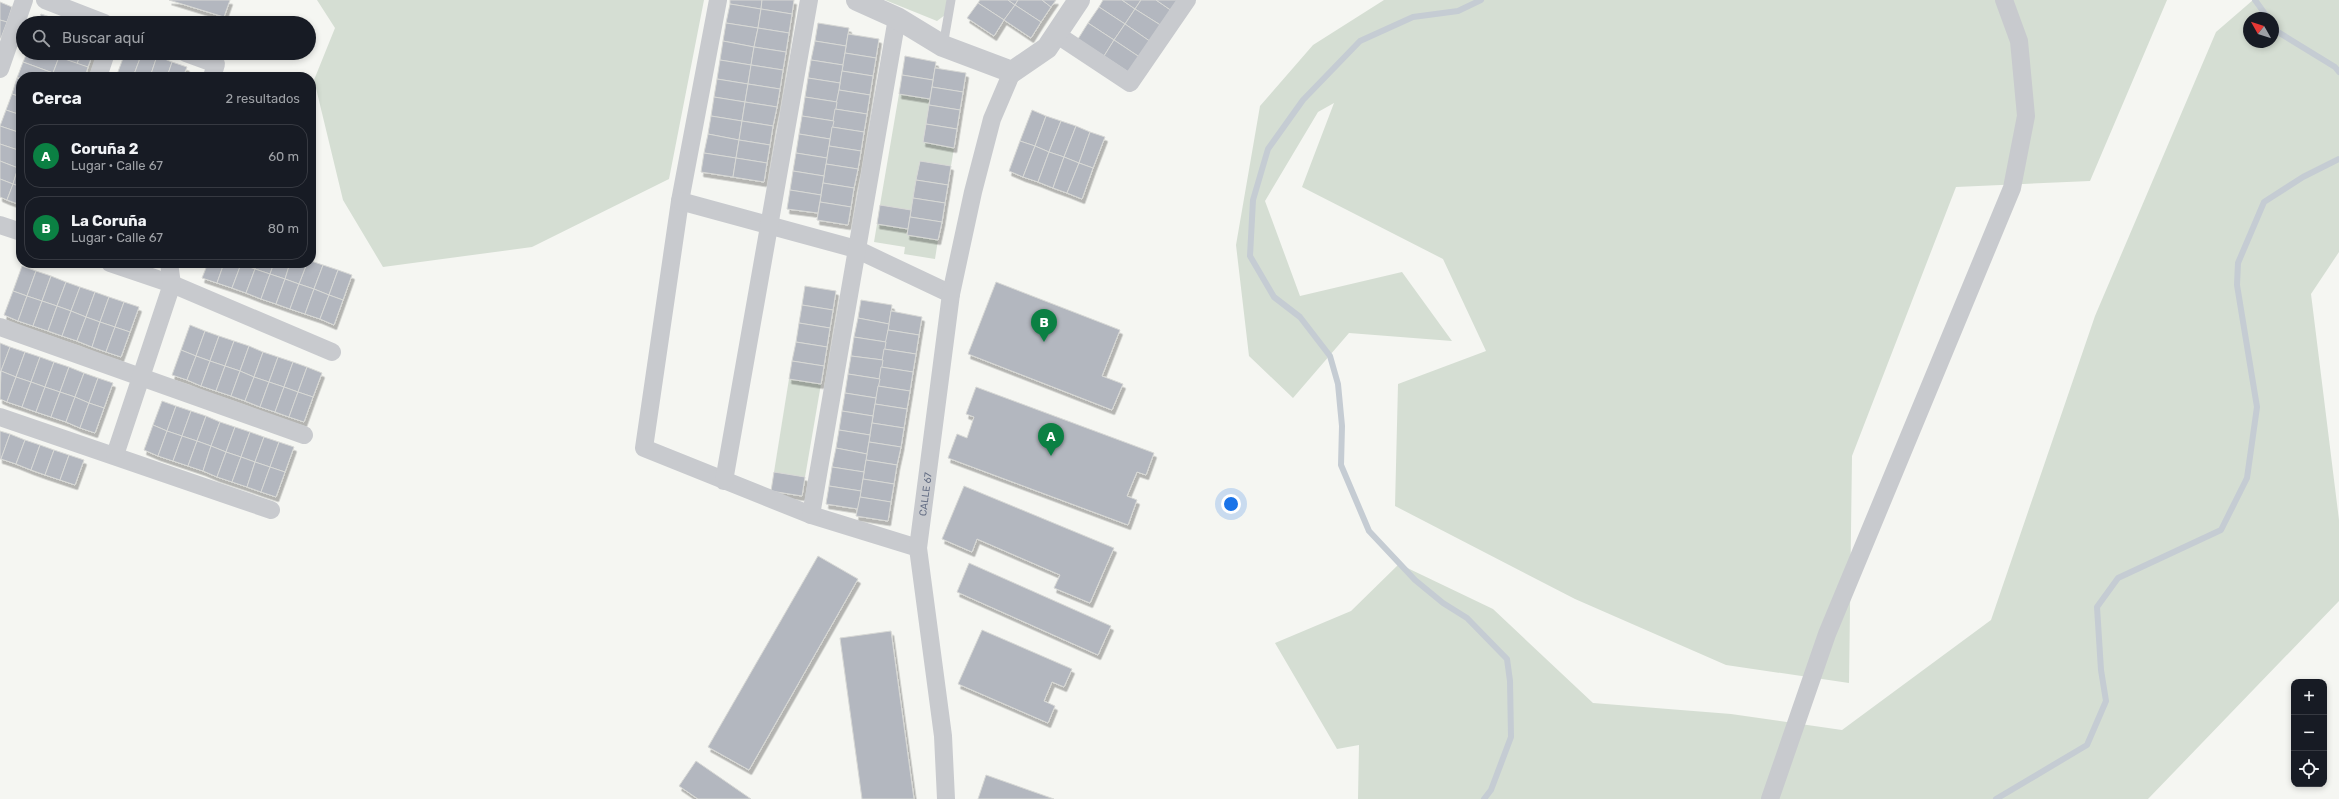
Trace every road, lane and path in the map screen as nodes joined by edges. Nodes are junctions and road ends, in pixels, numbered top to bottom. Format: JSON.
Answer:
{"nodes":[{"id":1,"x":24,"y":0,"type":"edge"},
{"id":2,"x":44,"y":0,"type":"edge"},
{"id":3,"x":718,"y":0,"type":"edge"},
{"id":4,"x":809,"y":0,"type":"edge"},
{"id":5,"x":951,"y":0,"type":"edge"},
{"id":6,"x":1078,"y":0,"type":"edge"},
{"id":7,"x":1187,"y":0,"type":"edge"},
{"id":8,"x":2004,"y":0,"type":"edge"},
{"id":9,"x":866,"y":2,"type":"edge"},
{"id":10,"x":18,"y":16,"type":"edge"},
{"id":11,"x":86,"y":16,"type":"edge"},
{"id":12,"x":897,"y":18,"type":"junction"},
{"id":13,"x":16,"y":23,"type":"edge"},
{"id":14,"x":1056,"y":34,"type":"junction"},
{"id":15,"x":943,"y":46,"type":"junction"},
{"id":16,"x":104,"y":60,"type":"edge"},
{"id":17,"x":205,"y":60,"type":"edge"},
{"id":18,"x":0,"y":69,"type":"edge"},
{"id":19,"x":100,"y":72,"type":"edge"},
{"id":20,"x":214,"y":72,"type":"edge"},
{"id":21,"x":1012,"y":72,"type":"junction"},
{"id":22,"x":680,"y":201,"type":"junction"},
{"id":23,"x":0,"y":225,"type":"edge"},
{"id":24,"x":768,"y":226,"type":"junction"},
{"id":25,"x":16,"y":230,"type":"edge"},
{"id":26,"x":856,"y":249,"type":"junction"},
{"id":27,"x":125,"y":268,"type":"edge"},
{"id":28,"x":170,"y":268,"type":"edge"},
{"id":29,"x":172,"y":284,"type":"junction"},
{"id":30,"x":951,"y":294,"type":"junction"},
{"id":31,"x":0,"y":327,"type":"edge"},
{"id":32,"x":332,"y":352,"type":"dead end"},
{"id":33,"x":142,"y":378,"type":"junction"},
{"id":34,"x":0,"y":417,"type":"edge"},
{"id":35,"x":304,"y":435,"type":"dead end"},
{"id":36,"x":115,"y":455,"type":"junction"},
{"id":37,"x":724,"y":481,"type":"junction"},
{"id":38,"x":271,"y":510,"type":"dead end"},
{"id":39,"x":811,"y":514,"type":"junction"},
{"id":40,"x":918,"y":548,"type":"junction"},
{"id":41,"x":946,"y":799,"type":"edge"},
{"id":42,"x":1770,"y":799,"type":"edge"}],
"edges":[{"from":1,"to":10,"type":"street"},
{"from":2,"to":11,"type":"street"},
{"from":3,"to":22,"type":"street"},
{"from":4,"to":24,"type":"street"},
{"from":5,"to":15,"type":"lane"},
{"from":6,"to":14,"type":"street"},
{"from":7,"to":14,"type":"street"},
{"from":8,"to":42,"type":"street"},
{"from":9,"to":12,"type":"street"},
{"from":12,"to":15,"type":"street"},
{"from":12,"to":26,"type":"street"},
{"from":13,"to":18,"type":"street"},
{"from":14,"to":21,"type":"street"},
{"from":15,"to":21,"type":"street"},
{"from":16,"to":19,"type":"street"},
{"from":17,"to":20,"type":"street"},
{"from":21,"to":30,"type":"street","name":"CALLE 67"},
{"from":22,"to":24,"type":"street"},
{"from":22,"to":37,"type":"street"},
{"from":23,"to":25,"type":"street"},
{"from":24,"to":26,"type":"street"},
{"from":24,"to":37,"type":"street"},
{"from":26,"to":30,"type":"street"},
{"from":26,"to":39,"type":"street"},
{"from":27,"to":29,"type":"street"},
{"from":28,"to":29,"type":"street"},
{"from":29,"to":32,"type":"street"},
{"from":29,"to":33,"type":"street"},
{"from":30,"to":40,"type":"street","name":"CALLE 67"},
{"from":31,"to":33,"type":"street"},
{"from":33,"to":35,"type":"street"},
{"from":33,"to":36,"type":"street"},
{"from":34,"to":36,"type":"street"},
{"from":36,"to":38,"type":"street"},
{"from":37,"to":39,"type":"street"},
{"from":39,"to":40,"type":"street"},
{"from":40,"to":41,"type":"street","name":"CALLE 67"}]}
